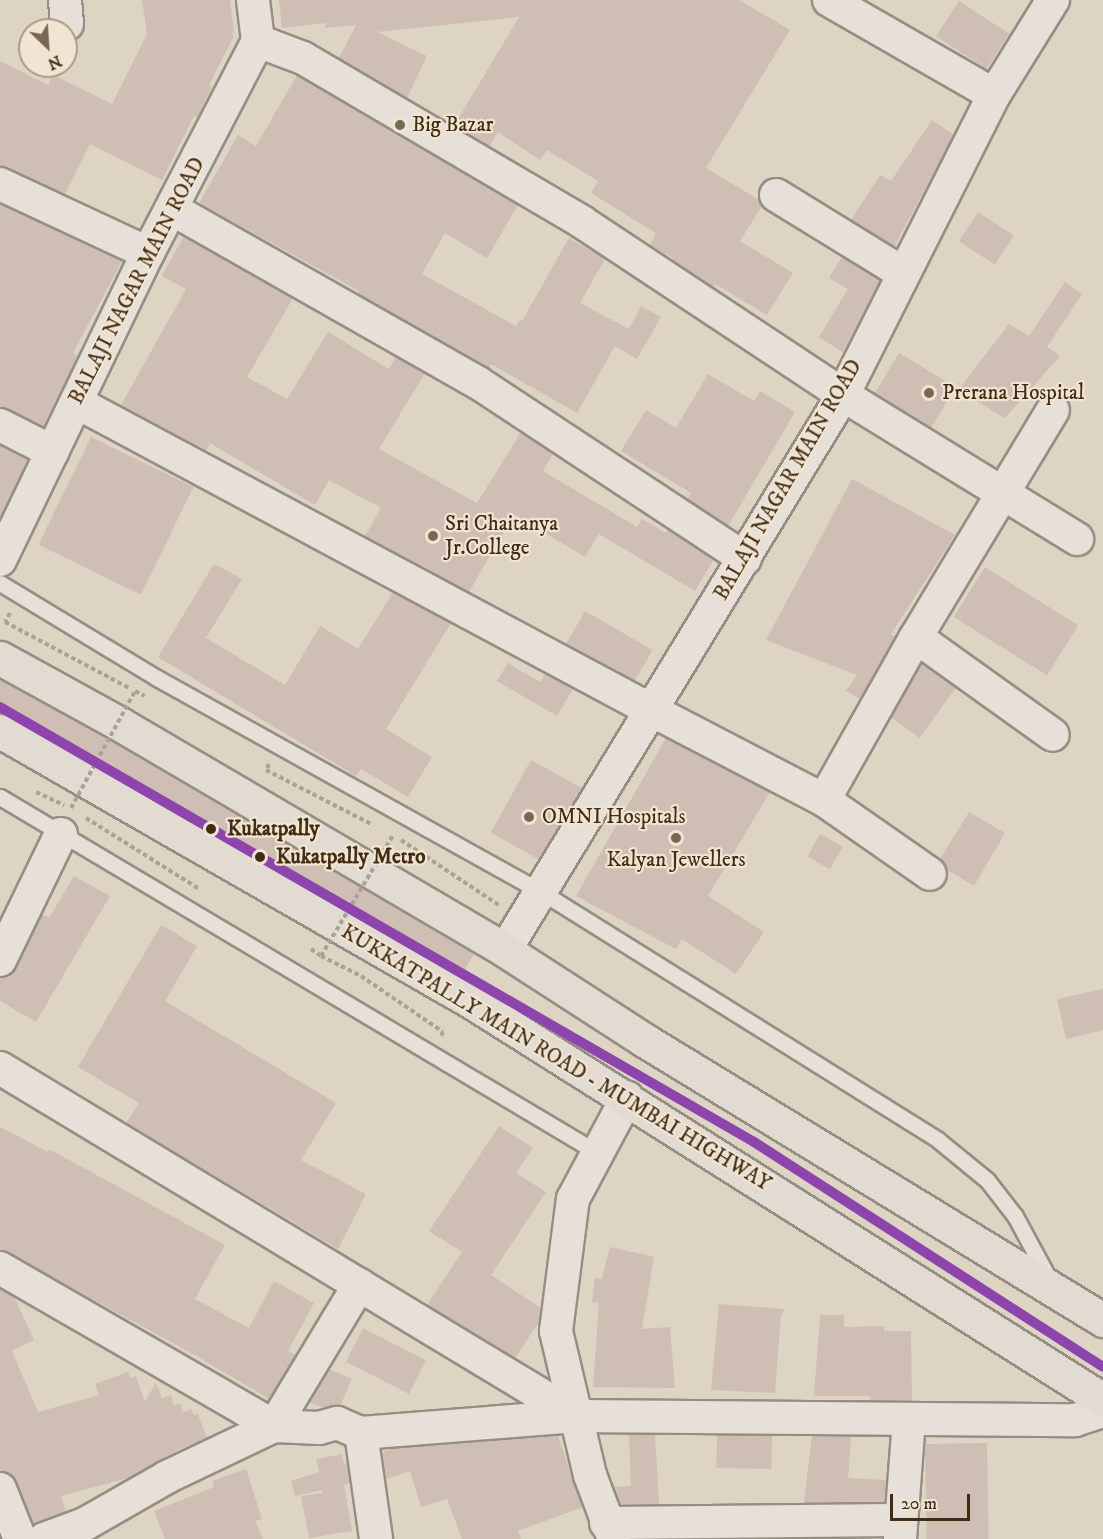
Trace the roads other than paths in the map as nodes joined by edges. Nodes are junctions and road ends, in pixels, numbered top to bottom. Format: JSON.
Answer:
{"nodes":[{"id":1,"x":253,"y":0,"type":"edge"},
{"id":2,"x":829,"y":0,"type":"edge"},
{"id":3,"x":1053,"y":0,"type":"edge"},
{"id":4,"x":258,"y":41,"type":"junction"},
{"id":5,"x":994,"y":94,"type":"junction"},
{"id":6,"x":0,"y":184,"type":"edge"},
{"id":7,"x":776,"y":195,"type":"dead end"},
{"id":8,"x":172,"y":209,"type":"junction"},
{"id":9,"x":148,"y":253,"type":"junction"},
{"id":10,"x":903,"y":273,"type":"junction"},
{"id":11,"x":843,"y":394,"type":"junction"},
{"id":12,"x":76,"y":402,"type":"junction"},
{"id":13,"x":1053,"y":410,"type":"dead end"},
{"id":14,"x":0,"y":425,"type":"edge"},
{"id":15,"x":53,"y":452,"type":"junction"},
{"id":16,"x":1003,"y":493,"type":"junction"},
{"id":17,"x":1077,"y":539,"type":"dead end"},
{"id":18,"x":745,"y":559,"type":"junction"},
{"id":19,"x":0,"y":560,"type":"edge"},
{"id":20,"x":0,"y":583,"type":"edge"},
{"id":21,"x":916,"y":637,"type":"junction"},
{"id":22,"x":0,"y":658,"type":"edge"},
{"id":23,"x":649,"y":710,"type":"junction"},
{"id":24,"x":0,"y":731,"type":"edge"},
{"id":25,"x":1053,"y":735,"type":"dead end"},
{"id":26,"x":0,"y":797,"type":"edge"},
{"id":27,"x":824,"y":800,"type":"junction"},
{"id":28,"x":66,"y":821,"type":"junction"},
{"id":29,"x":930,"y":874,"type":"dead end"},
{"id":30,"x":540,"y":891,"type":"junction"},
{"id":31,"x":505,"y":950,"type":"junction"},
{"id":32,"x":0,"y":960,"type":"edge"},
{"id":33,"x":0,"y":1068,"type":"edge"},
{"id":34,"x":627,"y":1098,"type":"junction"},
{"id":35,"x":598,"y":1153,"type":"junction"},
{"id":36,"x":0,"y":1268,"type":"edge"},
{"id":37,"x":359,"y":1285,"type":"junction"},
{"id":38,"x":1055,"y":1291,"type":"junction"},
{"id":39,"x":1103,"y":1320,"type":"edge"},
{"id":40,"x":1103,"y":1400,"type":"edge"},
{"id":41,"x":1103,"y":1411,"type":"edge"},
{"id":42,"x":576,"y":1416,"type":"junction"},
{"id":43,"x":909,"y":1419,"type":"junction"},
{"id":44,"x":274,"y":1426,"type":"junction"},
{"id":45,"x":361,"y":1433,"type":"junction"},
{"id":46,"x":0,"y":1489,"type":"edge"},
{"id":47,"x":901,"y":1530,"type":"edge"},
{"id":48,"x":87,"y":1531,"type":"edge"},
{"id":49,"x":610,"y":1531,"type":"edge"},
{"id":50,"x":20,"y":1539,"type":"edge"},
{"id":51,"x":44,"y":1539,"type":"edge"},
{"id":52,"x":376,"y":1539,"type":"edge"}],
"edges":[{"from":1,"to":4,"type":"street"},
{"from":2,"to":5,"type":"street"},
{"from":3,"to":5,"type":"street","name":"BALAJI NAGAR MAIN ROAD"},
{"from":4,"to":8,"type":"street","name":"BALAJI NAGAR MAIN ROAD"},
{"from":4,"to":11,"type":"street"},
{"from":5,"to":10,"type":"street","name":"BALAJI NAGAR MAIN ROAD"},
{"from":6,"to":9,"type":"street"},
{"from":7,"to":10,"type":"street"},
{"from":8,"to":9,"type":"street","name":"BALAJI NAGAR MAIN ROAD"},
{"from":8,"to":18,"type":"street"},
{"from":9,"to":12,"type":"street","name":"BALAJI NAGAR MAIN ROAD"},
{"from":10,"to":11,"type":"street","name":"BALAJI NAGAR MAIN ROAD"},
{"from":11,"to":16,"type":"street"},
{"from":11,"to":18,"type":"street","name":"BALAJI NAGAR MAIN ROAD"},
{"from":12,"to":15,"type":"street","name":"BALAJI NAGAR MAIN ROAD"},
{"from":12,"to":23,"type":"street"},
{"from":13,"to":16,"type":"street"},
{"from":14,"to":15,"type":"street"},
{"from":15,"to":19,"type":"street","name":"BALAJI NAGAR MAIN ROAD"},
{"from":16,"to":17,"type":"street"},
{"from":16,"to":21,"type":"street"},
{"from":18,"to":23,"type":"street","name":"BALAJI NAGAR MAIN ROAD"},
{"from":20,"to":30,"type":"lane"},
{"from":21,"to":25,"type":"street"},
{"from":21,"to":27,"type":"street"},
{"from":22,"to":31,"type":"highway"},
{"from":23,"to":27,"type":"street"},
{"from":23,"to":30,"type":"street","name":"BALAJI NAGAR MAIN ROAD"},
{"from":24,"to":34,"type":"highway","name":"KUKKATPALLY MAIN ROAD - MUMBAI HIGHWAY"},
{"from":26,"to":28,"type":"lane"},
{"from":27,"to":29,"type":"street"},
{"from":28,"to":32,"type":"street"},
{"from":28,"to":35,"type":"lane"},
{"from":30,"to":31,"type":"street","name":"BALAJI NAGAR MAIN ROAD"},
{"from":30,"to":38,"type":"lane"},
{"from":31,"to":38,"type":"highway"},
{"from":33,"to":37,"type":"street"},
{"from":34,"to":35,"type":"street"},
{"from":34,"to":40,"type":"highway","name":"KUKKATPALLY MAIN ROAD - MUMBAI HIGHWAY"},
{"from":35,"to":42,"type":"street"},
{"from":36,"to":44,"type":"street"},
{"from":37,"to":42,"type":"street"},
{"from":37,"to":44,"type":"street"},
{"from":38,"to":39,"type":"highway"},
{"from":41,"to":43,"type":"street"},
{"from":42,"to":43,"type":"street"},
{"from":42,"to":45,"type":"street"},
{"from":42,"to":49,"type":"street"},
{"from":43,"to":47,"type":"street"},
{"from":44,"to":45,"type":"street"},
{"from":44,"to":48,"type":"street"},
{"from":45,"to":52,"type":"street"},
{"from":46,"to":50,"type":"street"},
{"from":47,"to":49,"type":"street"},
{"from":48,"to":51,"type":"street"}]}
